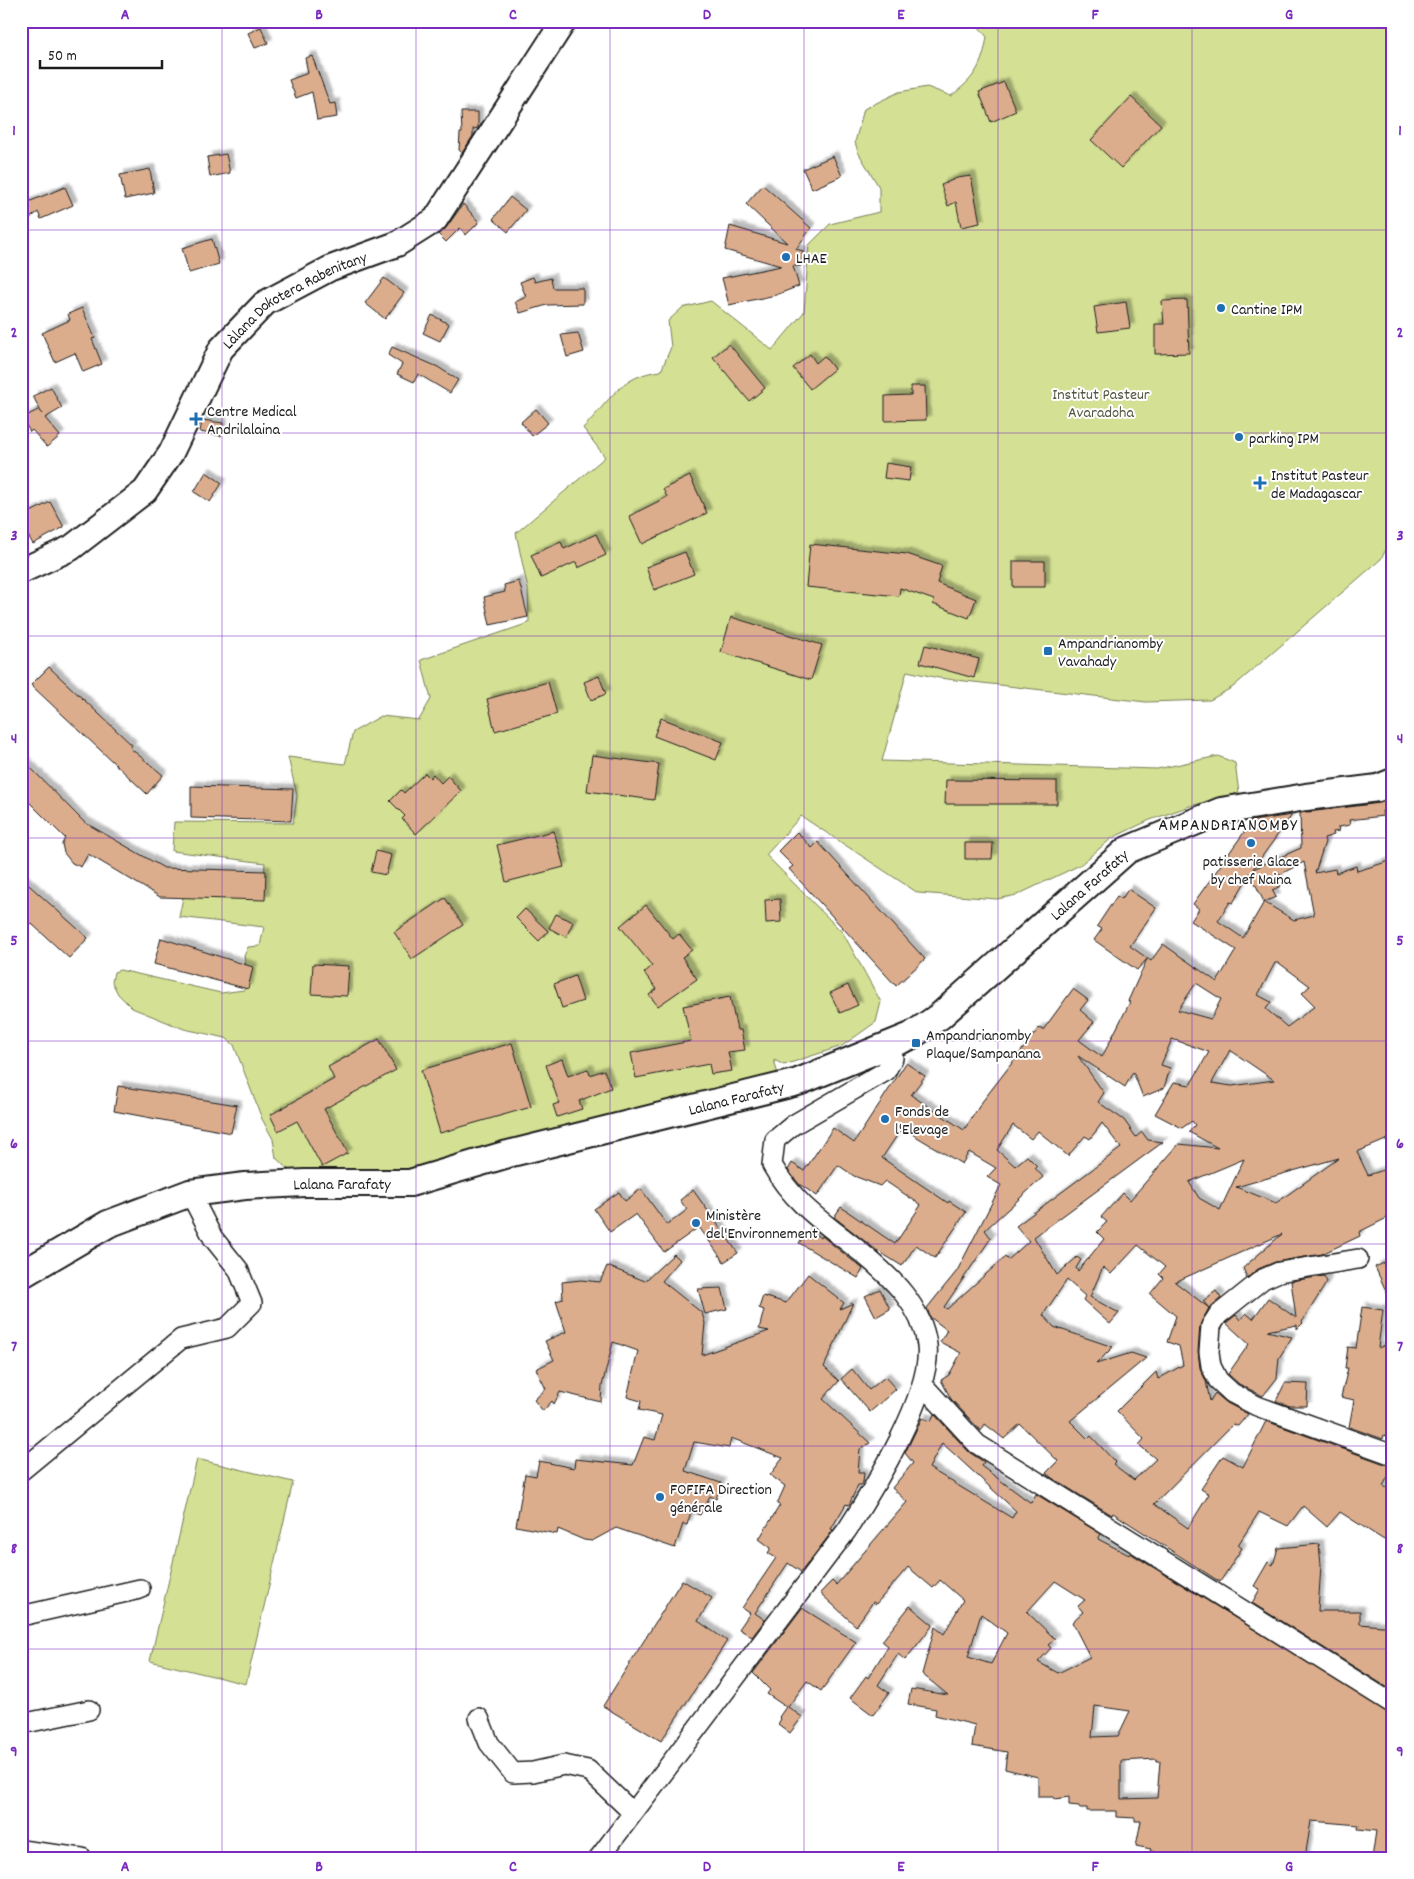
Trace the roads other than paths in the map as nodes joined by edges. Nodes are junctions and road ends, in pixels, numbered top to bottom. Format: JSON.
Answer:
{"nodes":[{"id":1,"x":564,"y":21,"type":"edge"},
{"id":2,"x":21,"y":571,"type":"edge"},
{"id":3,"x":1393,"y":782,"type":"edge"},
{"id":4,"x":888,"y":1046,"type":"junction"},
{"id":5,"x":190,"y":1192,"type":"junction"},
{"id":6,"x":1358,"y":1258,"type":"dead end"},
{"id":7,"x":21,"y":1275,"type":"edge"},
{"id":8,"x":922,"y":1384,"type":"junction"},
{"id":9,"x":1393,"y":1455,"type":"edge"},
{"id":10,"x":21,"y":1471,"type":"edge"},
{"id":11,"x":140,"y":1588,"type":"dead end"},
{"id":12,"x":21,"y":1616,"type":"edge"},
{"id":13,"x":1393,"y":1704,"type":"edge"},
{"id":14,"x":89,"y":1710,"type":"dead end"},
{"id":15,"x":479,"y":1718,"type":"dead end"},
{"id":16,"x":21,"y":1724,"type":"edge"},
{"id":17,"x":632,"y":1813,"type":"junction"},
{"id":18,"x":21,"y":1850,"type":"edge"},
{"id":19,"x":82,"y":1858,"type":"edge"},
{"id":20,"x":599,"y":1858,"type":"edge"}],
"edges":[{"from":1,"to":2,"type":"street","name":"Làlana Dokotera Rabenitany"},
{"from":3,"to":4,"type":"main road","name":"Lalana Farafaty"},
{"from":4,"to":5,"type":"main road","name":"Lalana Farafaty"},
{"from":4,"to":8,"type":"street"},
{"from":5,"to":7,"type":"main road","name":"Lalana Farafaty"},
{"from":5,"to":10,"type":"street"},
{"from":6,"to":9,"type":"street"},
{"from":8,"to":13,"type":"street"},
{"from":8,"to":17,"type":"street"},
{"from":11,"to":12,"type":"street"},
{"from":14,"to":16,"type":"street"},
{"from":15,"to":17,"type":"street"},
{"from":17,"to":20,"type":"street"},
{"from":18,"to":19,"type":"street"}]}
